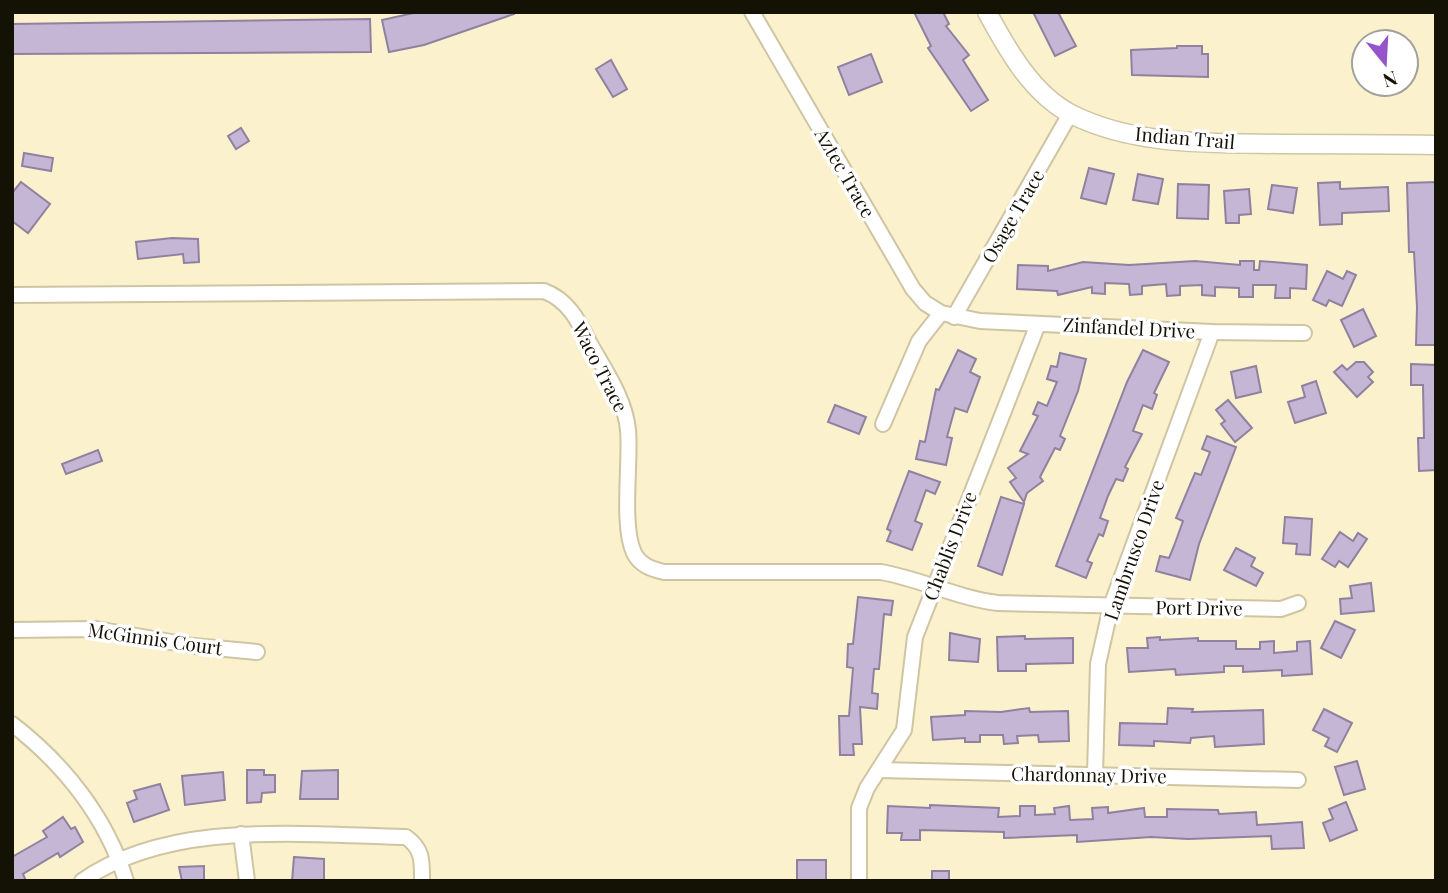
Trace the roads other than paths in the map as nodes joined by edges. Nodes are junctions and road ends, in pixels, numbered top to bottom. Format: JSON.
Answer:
{"nodes":[{"id":1,"x":752,"y":12,"type":"edge"},
{"id":2,"x":987,"y":12,"type":"edge"},
{"id":3,"x":1070,"y":114,"type":"junction"},
{"id":4,"x":1436,"y":145,"type":"edge"},
{"id":5,"x":12,"y":295,"type":"edge"},
{"id":6,"x":947,"y":315,"type":"junction"},
{"id":7,"x":1038,"y":324,"type":"junction"},
{"id":8,"x":1212,"y":332,"type":"junction"},
{"id":9,"x":1304,"y":333,"type":"dead end"},
{"id":10,"x":883,"y":424,"type":"dead end"},
{"id":11,"x":934,"y":587,"type":"junction"},
{"id":12,"x":1298,"y":603,"type":"dead end"},
{"id":13,"x":1111,"y":606,"type":"junction"},
{"id":14,"x":12,"y":629,"type":"edge"},
{"id":15,"x":257,"y":652,"type":"dead end"},
{"id":16,"x":12,"y":724,"type":"edge"},
{"id":17,"x":879,"y":770,"type":"junction"},
{"id":18,"x":1095,"y":775,"type":"junction"},
{"id":19,"x":1298,"y":780,"type":"dead end"},
{"id":20,"x":240,"y":834,"type":"junction"},
{"id":21,"x":121,"y":862,"type":"junction"},
{"id":22,"x":82,"y":881,"type":"edge"},
{"id":23,"x":126,"y":881,"type":"edge"},
{"id":24,"x":247,"y":881,"type":"edge"},
{"id":25,"x":422,"y":881,"type":"edge"},
{"id":26,"x":859,"y":881,"type":"edge"}],
"edges":[{"from":1,"to":6,"type":"street","name":"Aztec Trace"},
{"from":2,"to":3,"type":"street","name":"Indian Trail"},
{"from":3,"to":4,"type":"street","name":"Indian Trail"},
{"from":3,"to":6,"type":"street","name":"Osage Trace"},
{"from":5,"to":11,"type":"street","name":"Waco Trace"},
{"from":6,"to":7,"type":"street","name":"Zinfandel Drive"},
{"from":6,"to":10,"type":"street","name":"Osage Trace"},
{"from":7,"to":8,"type":"street","name":"Zinfandel Drive"},
{"from":7,"to":11,"type":"street","name":"Chablis Drive"},
{"from":8,"to":9,"type":"street","name":"Zinfandel Drive"},
{"from":8,"to":13,"type":"street","name":"Lambrusco Drive"},
{"from":11,"to":13,"type":"street","name":"Port Drive"},
{"from":11,"to":17,"type":"street","name":"Chablis Drive"},
{"from":12,"to":13,"type":"street","name":"Port Drive"},
{"from":13,"to":18,"type":"street","name":"Lambrusco Drive"},
{"from":14,"to":15,"type":"street","name":"McGinnis Court"},
{"from":16,"to":21,"type":"street"},
{"from":17,"to":18,"type":"street","name":"Chardonnay Drive"},
{"from":17,"to":26,"type":"street","name":"Chablis Drive"},
{"from":18,"to":19,"type":"street","name":"Chardonnay Drive"},
{"from":20,"to":21,"type":"street"},
{"from":20,"to":24,"type":"street"},
{"from":20,"to":25,"type":"street"},
{"from":21,"to":22,"type":"street"},
{"from":21,"to":23,"type":"street"}]}
